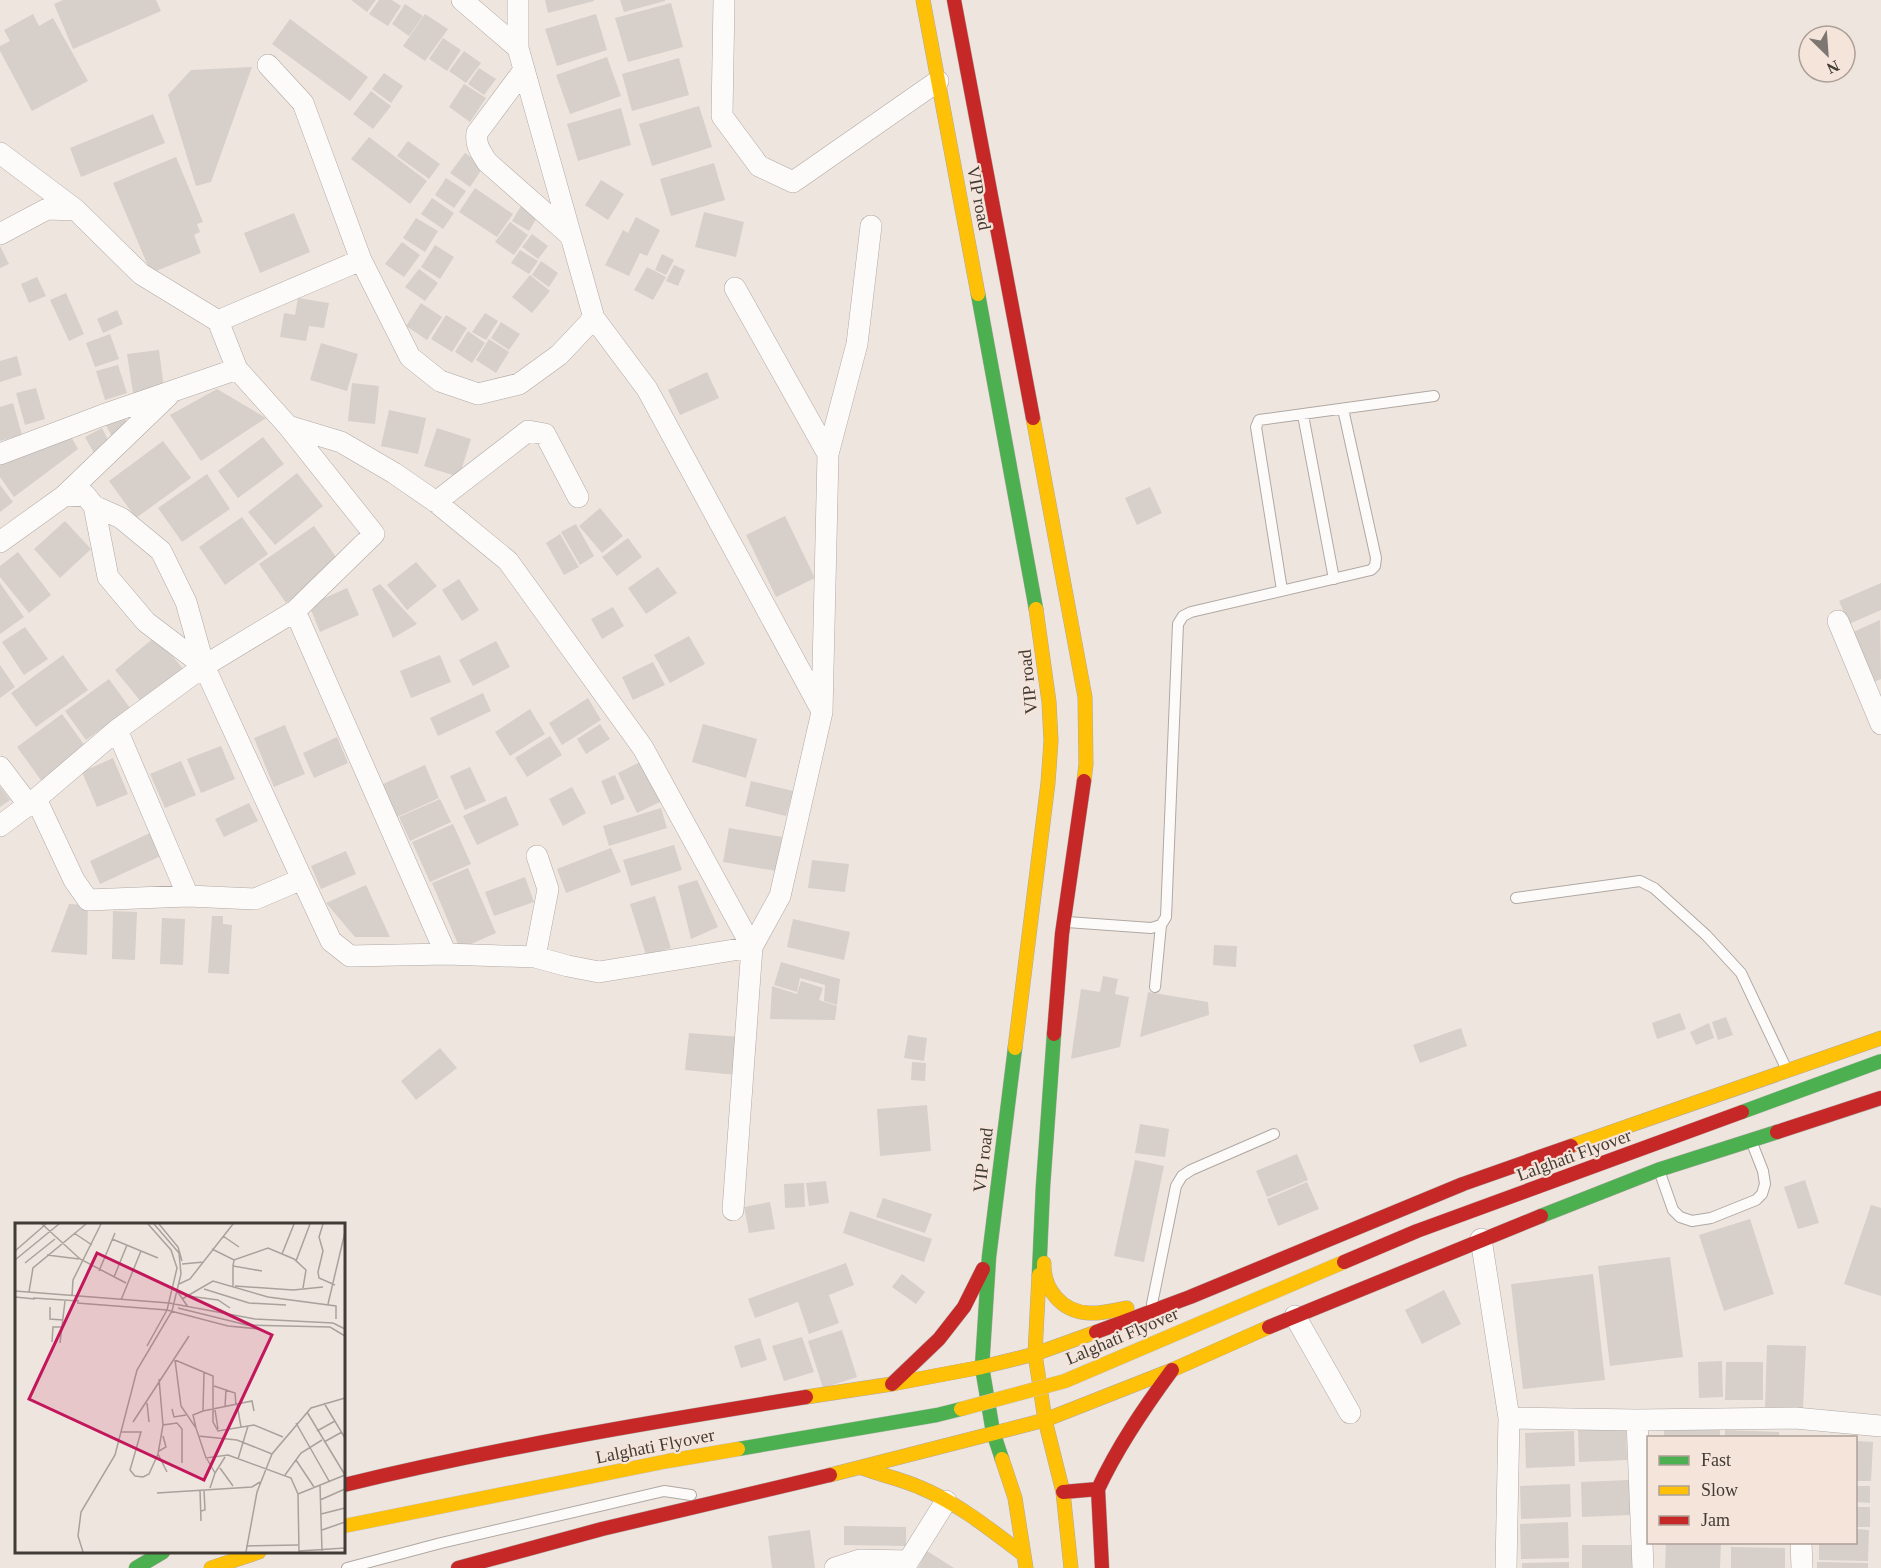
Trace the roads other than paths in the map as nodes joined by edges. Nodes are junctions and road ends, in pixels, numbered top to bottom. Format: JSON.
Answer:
{"nodes":[{"id":1,"x":462,"y":0,"type":"edge"},
{"id":2,"x":518,"y":0,"type":"edge"},
{"id":3,"x":724,"y":0,"type":"edge"},
{"id":4,"x":923,"y":0,"type":"edge"},
{"id":5,"x":954,"y":0,"type":"edge"},
{"id":6,"x":518,"y":48,"type":"junction"},
{"id":7,"x":268,"y":65,"type":"dead end"},
{"id":8,"x":524,"y":70,"type":"junction"},
{"id":9,"x":939,"y":81,"type":"junction"},
{"id":10,"x":0,"y":153,"type":"edge"},
{"id":11,"x":76,"y":210,"type":"junction"},
{"id":12,"x":871,"y":226,"type":"dead end"},
{"id":13,"x":0,"y":234,"type":"edge"},
{"id":14,"x":571,"y":236,"type":"junction"},
{"id":15,"x":360,"y":260,"type":"junction"},
{"id":16,"x":735,"y":288,"type":"dead end"},
{"id":17,"x":594,"y":318,"type":"junction"},
{"id":18,"x":218,"y":321,"type":"junction"},
{"id":19,"x":237,"y":369,"type":"junction"},
{"id":20,"x":174,"y":390,"type":"junction"},
{"id":21,"x":1434,"y":396,"type":"dead end"},
{"id":22,"x":1343,"y":409,"type":"junction"},
{"id":23,"x":1303,"y":415,"type":"junction"},
{"id":24,"x":288,"y":426,"type":"junction"},
{"id":25,"x":0,"y":454,"type":"edge"},
{"id":26,"x":828,"y":454,"type":"junction"},
{"id":27,"x":64,"y":496,"type":"junction"},
{"id":28,"x":578,"y":497,"type":"dead end"},
{"id":29,"x":436,"y":502,"type":"junction"},
{"id":30,"x":94,"y":506,"type":"junction"},
{"id":31,"x":0,"y":542,"type":"edge"},
{"id":32,"x":1334,"y":579,"type":"junction"},
{"id":33,"x":1282,"y":590,"type":"junction"},
{"id":34,"x":296,"y":611,"type":"junction"},
{"id":35,"x":1838,"y":621,"type":"dead end"},
{"id":36,"x":204,"y":666,"type":"junction"},
{"id":37,"x":822,"y":711,"type":"junction"},
{"id":38,"x":1881,"y":724,"type":"edge"},
{"id":39,"x":117,"y":730,"type":"junction"},
{"id":40,"x":0,"y":767,"type":"edge"},
{"id":41,"x":32,"y":802,"type":"junction"},
{"id":42,"x":0,"y":826,"type":"edge"},
{"id":43,"x":537,"y":856,"type":"dead end"},
{"id":44,"x":302,"y":879,"type":"junction"},
{"id":45,"x":188,"y":896,"type":"junction"},
{"id":46,"x":1516,"y":898,"type":"dead end"},
{"id":47,"x":1064,"y":922,"type":"junction"},
{"id":48,"x":1161,"y":925,"type":"junction"},
{"id":49,"x":752,"y":946,"type":"junction"},
{"id":50,"x":446,"y":954,"type":"junction"},
{"id":51,"x":535,"y":957,"type":"junction"},
{"id":52,"x":1155,"y":987,"type":"dead end"},
{"id":53,"x":1881,"y":1038,"type":"edge"},
{"id":54,"x":1881,"y":1061,"type":"edge"},
{"id":55,"x":1787,"y":1071,"type":"junction"},
{"id":56,"x":1881,"y":1098,"type":"edge"},
{"id":57,"x":1274,"y":1134,"type":"dead end"},
{"id":58,"x":1751,"y":1140,"type":"junction"},
{"id":59,"x":1658,"y":1170,"type":"junction"},
{"id":60,"x":1043,"y":1186,"type":"junction"},
{"id":61,"x":734,"y":1210,"type":"dead end"},
{"id":62,"x":1481,"y":1239,"type":"junction"},
{"id":63,"x":989,"y":1257,"type":"junction"},
{"id":64,"x":1190,"y":1297,"type":"junction"},
{"id":65,"x":1152,"y":1304,"type":"junction"},
{"id":66,"x":1295,"y":1316,"type":"junction"},
{"id":67,"x":1035,"y":1354,"type":"junction"},
{"id":68,"x":982,"y":1367,"type":"junction"},
{"id":69,"x":1172,"y":1370,"type":"junction"},
{"id":70,"x":892,"y":1384,"type":"junction"},
{"id":71,"x":1350,"y":1413,"type":"dead end"},
{"id":72,"x":1509,"y":1418,"type":"junction"},
{"id":73,"x":1046,"y":1420,"type":"junction"},
{"id":74,"x":1638,"y":1420,"type":"junction"},
{"id":75,"x":1881,"y":1426,"type":"edge"},
{"id":76,"x":1796,"y":1428,"type":"edge"},
{"id":77,"x":993,"y":1432,"type":"junction"},
{"id":78,"x":862,"y":1468,"type":"junction"},
{"id":79,"x":345,"y":1485,"type":"edge"},
{"id":80,"x":1098,"y":1489,"type":"junction"},
{"id":81,"x":1063,"y":1492,"type":"junction"},
{"id":82,"x":724,"y":1499,"type":"junction"},
{"id":83,"x":946,"y":1501,"type":"junction"},
{"id":84,"x":345,"y":1526,"type":"edge"},
{"id":85,"x":1801,"y":1544,"type":"edge"},
{"id":86,"x":160,"y":1553,"type":"edge"},
{"id":87,"x":253,"y":1553,"type":"edge"},
{"id":88,"x":1025,"y":1561,"type":"edge"},
{"id":89,"x":906,"y":1564,"type":"edge"},
{"id":90,"x":136,"y":1568,"type":"edge"},
{"id":91,"x":211,"y":1568,"type":"edge"},
{"id":92,"x":347,"y":1568,"type":"edge"},
{"id":93,"x":458,"y":1568,"type":"edge"},
{"id":94,"x":835,"y":1568,"type":"edge"},
{"id":95,"x":1071,"y":1568,"type":"edge"},
{"id":96,"x":1102,"y":1568,"type":"edge"},
{"id":97,"x":1506,"y":1568,"type":"edge"},
{"id":98,"x":1643,"y":1568,"type":"edge"},
{"id":99,"x":1802,"y":1568,"type":"edge"}],
"edges":[{"from":1,"to":6,"type":"street"},
{"from":2,"to":6,"type":"street"},
{"from":3,"to":9,"type":"street"},
{"from":4,"to":9,"type":"main road","name":"VIP road"},
{"from":5,"to":47,"type":"main road","name":"VIP road"},
{"from":6,"to":8,"type":"street"},
{"from":7,"to":15,"type":"street"},
{"from":8,"to":14,"type":"street"},
{"from":8,"to":14,"type":"street"},
{"from":9,"to":63,"type":"main road","name":"VIP road"},
{"from":10,"to":11,"type":"street"},
{"from":11,"to":13,"type":"street"},
{"from":11,"to":18,"type":"street"},
{"from":12,"to":26,"type":"street"},
{"from":14,"to":17,"type":"street"},
{"from":15,"to":17,"type":"street"},
{"from":15,"to":18,"type":"street"},
{"from":16,"to":26,"type":"street"},
{"from":17,"to":37,"type":"street"},
{"from":18,"to":19,"type":"street"},
{"from":19,"to":20,"type":"street"},
{"from":19,"to":24,"type":"street"},
{"from":20,"to":25,"type":"street"},
{"from":20,"to":27,"type":"street"},
{"from":21,"to":22,"type":"lane"},
{"from":22,"to":23,"type":"lane"},
{"from":22,"to":32,"type":"lane"},
{"from":23,"to":32,"type":"lane"},
{"from":23,"to":33,"type":"lane"},
{"from":24,"to":29,"type":"street"},
{"from":24,"to":34,"type":"street"},
{"from":26,"to":37,"type":"street"},
{"from":27,"to":30,"type":"street"},
{"from":27,"to":31,"type":"street"},
{"from":28,"to":29,"type":"street"},
{"from":29,"to":49,"type":"street"},
{"from":30,"to":36,"type":"street"},
{"from":30,"to":36,"type":"street"},
{"from":32,"to":33,"type":"lane"},
{"from":33,"to":48,"type":"lane"},
{"from":34,"to":36,"type":"street"},
{"from":34,"to":50,"type":"street"},
{"from":35,"to":38,"type":"street"},
{"from":36,"to":39,"type":"street"},
{"from":36,"to":44,"type":"street"},
{"from":37,"to":49,"type":"street"},
{"from":39,"to":41,"type":"street"},
{"from":39,"to":45,"type":"street"},
{"from":40,"to":41,"type":"street"},
{"from":41,"to":42,"type":"street"},
{"from":41,"to":45,"type":"street"},
{"from":43,"to":51,"type":"street"},
{"from":44,"to":45,"type":"street"},
{"from":44,"to":50,"type":"street"},
{"from":46,"to":55,"type":"lane"},
{"from":47,"to":48,"type":"lane"},
{"from":47,"to":60,"type":"main road","name":"VIP road"},
{"from":48,"to":52,"type":"lane"},
{"from":49,"to":51,"type":"street"},
{"from":49,"to":61,"type":"street"},
{"from":50,"to":51,"type":"street"},
{"from":53,"to":55,"type":"main road"},
{"from":54,"to":84,"type":"main road","name":"Lalghati Flyover","bridge":true},
{"from":55,"to":64,"type":"main road"},
{"from":56,"to":58,"type":"main road"},
{"from":57,"to":65,"type":"lane"},
{"from":58,"to":59,"type":"main road"},
{"from":58,"to":59,"type":"lane"},
{"from":59,"to":62,"type":"main road"},
{"from":60,"to":65,"type":"main road"},
{"from":60,"to":67,"type":"main road","name":"VIP road"},
{"from":62,"to":66,"type":"main road"},
{"from":62,"to":72,"type":"street"},
{"from":63,"to":68,"type":"main road","name":"VIP road"},
{"from":63,"to":70,"type":"main road"},
{"from":64,"to":65,"type":"main road"},
{"from":64,"to":67,"type":"main road"},
{"from":66,"to":69,"type":"main road"},
{"from":66,"to":71,"type":"street"},
{"from":67,"to":68,"type":"main road"},
{"from":67,"to":73,"type":"main road","name":"VIP road"},
{"from":68,"to":70,"type":"main road"},
{"from":68,"to":77,"type":"main road","name":"VIP road"},
{"from":69,"to":73,"type":"main road"},
{"from":69,"to":80,"type":"main road"},
{"from":70,"to":79,"type":"main road"},
{"from":72,"to":74,"type":"street"},
{"from":72,"to":97,"type":"street"},
{"from":73,"to":77,"type":"main road"},
{"from":73,"to":81,"type":"main road","name":"VIP road"},
{"from":74,"to":76,"type":"street"},
{"from":74,"to":98,"type":"street"},
{"from":75,"to":76,"type":"street"},
{"from":77,"to":78,"type":"main road"},
{"from":77,"to":88,"type":"main road","name":"VIP road"},
{"from":78,"to":82,"type":"main road"},
{"from":78,"to":83,"type":"main road"},
{"from":80,"to":81,"type":"main road"},
{"from":80,"to":96,"type":"main road"},
{"from":81,"to":95,"type":"main road","name":"VIP road"},
{"from":82,"to":92,"type":"lane"},
{"from":82,"to":93,"type":"main road"},
{"from":83,"to":88,"type":"main road"},
{"from":83,"to":89,"type":"street"},
{"from":85,"to":99,"type":"street"},
{"from":86,"to":90,"type":"main road"},
{"from":87,"to":91,"type":"main road"},
{"from":89,"to":94,"type":"street"}]}
